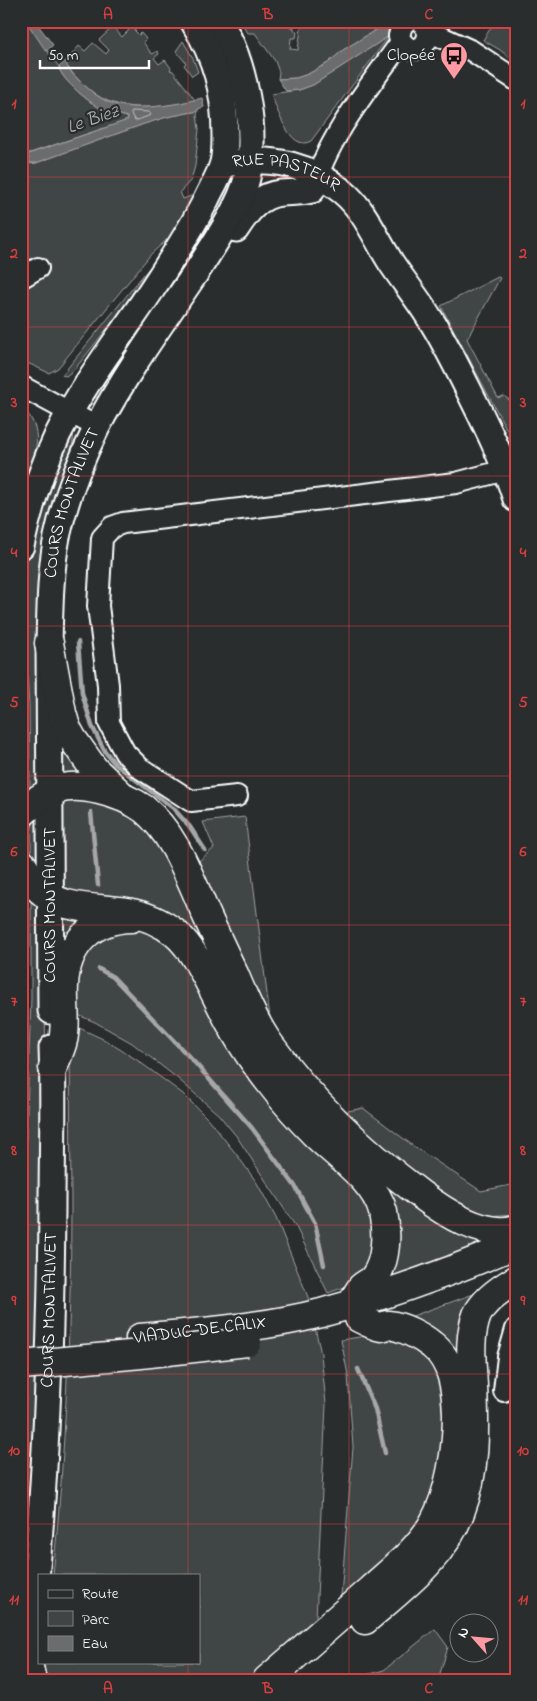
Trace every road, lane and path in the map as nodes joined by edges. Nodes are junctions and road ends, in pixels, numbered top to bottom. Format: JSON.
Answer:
{"nodes":[{"id":1,"x":193,"y":21,"type":"edge"},
{"id":2,"x":219,"y":21,"type":"edge"},
{"id":3,"x":406,"y":21,"type":"edge"},
{"id":4,"x":424,"y":26,"type":"edge"},
{"id":5,"x":401,"y":42,"type":"junction"},
{"id":6,"x":516,"y":80,"type":"edge"},
{"id":7,"x":249,"y":114,"type":"junction"},
{"id":8,"x":223,"y":165,"type":"junction"},
{"id":9,"x":248,"y":170,"type":"junction"},
{"id":10,"x":308,"y":177,"type":"junction"},
{"id":11,"x":155,"y":335,"type":"junction"},
{"id":12,"x":21,"y":386,"type":"edge"},
{"id":13,"x":70,"y":412,"type":"junction"},
{"id":14,"x":97,"y":427,"type":"junction"},
{"id":15,"x":504,"y":467,"type":"junction"},
{"id":16,"x":516,"y":499,"type":"edge"},
{"id":17,"x":21,"y":546,"type":"edge"},
{"id":18,"x":49,"y":643,"type":"junction"},
{"id":19,"x":50,"y":791,"type":"junction"},
{"id":20,"x":121,"y":796,"type":"junction"},
{"id":21,"x":237,"y":796,"type":"dead end"},
{"id":22,"x":21,"y":814,"type":"edge"},
{"id":23,"x":21,"y":863,"type":"edge"},
{"id":24,"x":51,"y":899,"type":"junction"},
{"id":25,"x":172,"y":931,"type":"junction"},
{"id":26,"x":53,"y":1068,"type":"junction"},
{"id":27,"x":515,"y":1234,"type":"edge"},
{"id":28,"x":516,"y":1265,"type":"edge"},
{"id":29,"x":516,"y":1280,"type":"edge"},
{"id":30,"x":368,"y":1302,"type":"junction"},
{"id":31,"x":516,"y":1329,"type":"edge"},
{"id":32,"x":21,"y":1349,"type":"edge"},
{"id":33,"x":21,"y":1364,"type":"edge"},
{"id":34,"x":504,"y":1391,"type":"dead end"},
{"id":35,"x":298,"y":1669,"type":"edge"},
{"id":36,"x":28,"y":1674,"type":"edge"},
{"id":37,"x":267,"y":1680,"type":"edge"}],
"edges":[{"from":1,"to":8,"type":"main road"},
{"from":2,"to":7,"type":"main road"},
{"from":3,"to":5,"type":"street"},
{"from":4,"to":5,"type":"street"},
{"from":4,"to":6,"type":"street"},
{"from":5,"to":10,"type":"street"},
{"from":7,"to":9,"type":"main road"},
{"from":7,"to":10,"type":"main road"},
{"from":8,"to":9,"type":"main road","name":"RUE PASTEUR"},
{"from":8,"to":13,"type":"main road","name":"COURS MONTALIVET"},
{"from":9,"to":10,"type":"main road","name":"RUE PASTEUR"},
{"from":9,"to":11,"type":"main road","name":"COURS MONTALIVET"},
{"from":10,"to":11,"type":"main road"},
{"from":10,"to":15,"type":"main road","name":"RUE PASTEUR"},
{"from":11,"to":14,"type":"main road","name":"COURS MONTALIVET"},
{"from":12,"to":13,"type":"street"},
{"from":13,"to":14,"type":"street"},
{"from":13,"to":17,"type":"main road","name":"COURS MONTALIVET"},
{"from":14,"to":18,"type":"main road","name":"COURS MONTALIVET"},
{"from":15,"to":16,"type":"main road","name":"RUE PASTEUR"},
{"from":15,"to":21,"type":"street"},
{"from":18,"to":19,"type":"main road","name":"COURS MONTALIVET"},
{"from":18,"to":20,"type":"highway"},
{"from":19,"to":20,"type":"highway"},
{"from":19,"to":22,"type":"highway"},
{"from":19,"to":24,"type":"main road","name":"COURS MONTALIVET"},
{"from":20,"to":27,"type":"highway"},
{"from":23,"to":24,"type":"highway"},
{"from":24,"to":25,"type":"highway"},
{"from":24,"to":26,"type":"main road","name":"COURS MONTALIVET"},
{"from":25,"to":26,"type":"highway"},
{"from":25,"to":30,"type":"highway"},
{"from":26,"to":36,"type":"main road","name":"COURS MONTALIVET"},
{"from":27,"to":30,"type":"highway"},
{"from":28,"to":30,"type":"highway"},
{"from":29,"to":35,"type":"highway"},
{"from":30,"to":32,"type":"highway","name":"VIADUC DE CALIX"},
{"from":30,"to":33,"type":"highway","name":"VIADUC DE CALIX","bridge":true},
{"from":30,"to":35,"type":"highway"},
{"from":31,"to":34,"type":"street"},
{"from":35,"to":37,"type":"highway"}]}
